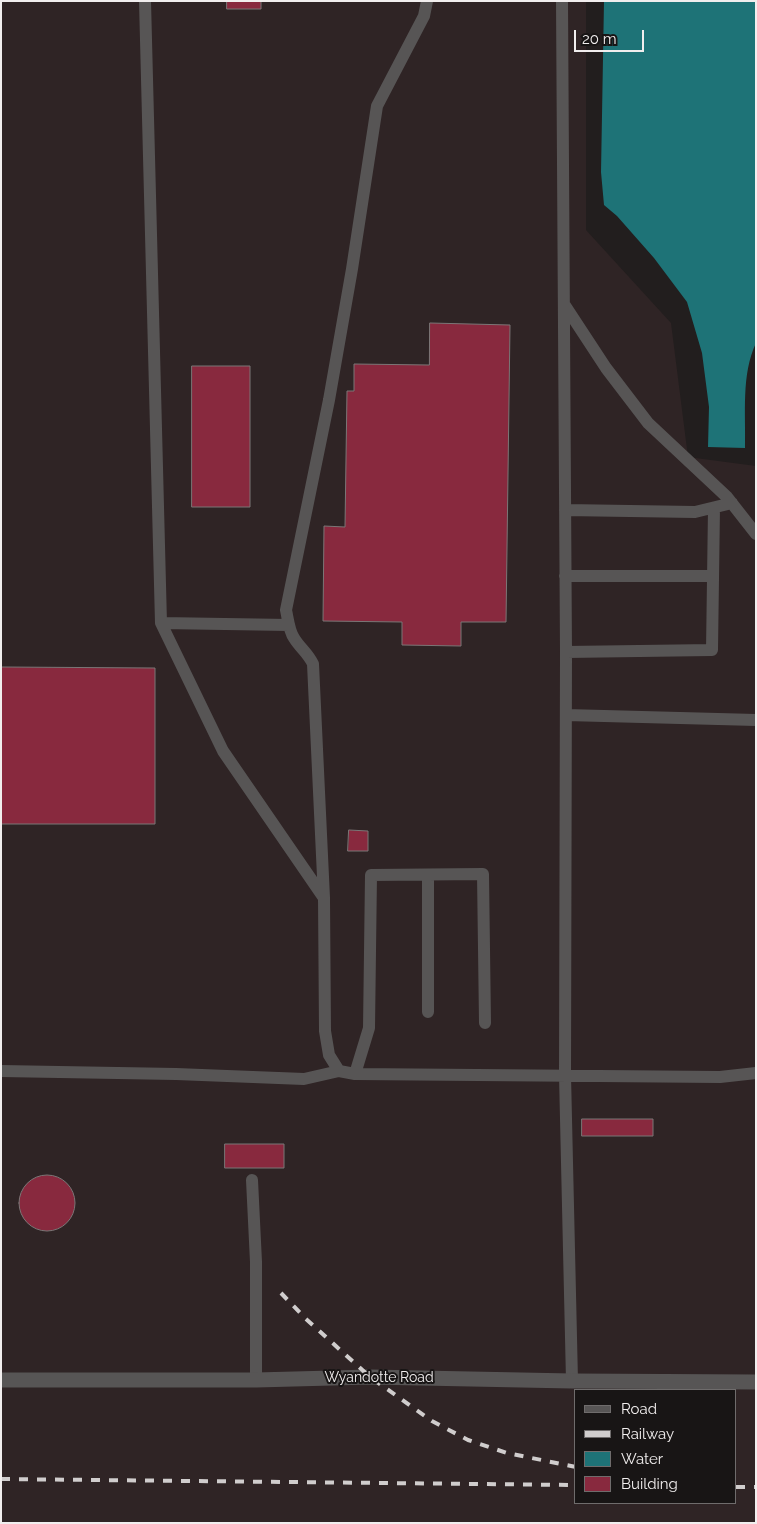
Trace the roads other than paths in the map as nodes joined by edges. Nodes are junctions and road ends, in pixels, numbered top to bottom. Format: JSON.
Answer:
{"nodes":[{"id":1,"x":145,"y":1,"type":"edge"},
{"id":2,"x":427,"y":1,"type":"edge"},
{"id":3,"x":562,"y":1,"type":"edge"},
{"id":4,"x":564,"y":304,"type":"junction"},
{"id":5,"x":732,"y":503,"type":"junction"},
{"id":6,"x":714,"y":508,"type":"junction"},
{"id":7,"x":565,"y":510,"type":"junction"},
{"id":8,"x":756,"y":534,"type":"edge"},
{"id":9,"x":565,"y":576,"type":"junction"},
{"id":10,"x":713,"y":576,"type":"junction"},
{"id":11,"x":161,"y":624,"type":"junction"},
{"id":12,"x":289,"y":624,"type":"junction"},
{"id":13,"x":566,"y":652,"type":"junction"},
{"id":14,"x":566,"y":715,"type":"junction"},
{"id":15,"x":756,"y":720,"type":"edge"},
{"id":16,"x":428,"y":875,"type":"junction"},
{"id":17,"x":324,"y":898,"type":"junction"},
{"id":18,"x":428,"y":1012,"type":"dead end"},
{"id":19,"x":485,"y":1023,"type":"dead end"},
{"id":20,"x":1,"y":1071,"type":"edge"},
{"id":21,"x":340,"y":1071,"type":"junction"},
{"id":22,"x":756,"y":1073,"type":"edge"},
{"id":23,"x":355,"y":1074,"type":"junction"},
{"id":24,"x":565,"y":1075,"type":"junction"},
{"id":25,"x":252,"y":1180,"type":"dead end"},
{"id":26,"x":1,"y":1380,"type":"edge"},
{"id":27,"x":256,"y":1380,"type":"junction"},
{"id":28,"x":572,"y":1381,"type":"junction"},
{"id":29,"x":756,"y":1382,"type":"edge"}],
"edges":[{"from":1,"to":11,"type":"lane"},
{"from":2,"to":12,"type":"lane"},
{"from":3,"to":4,"type":"lane"},
{"from":4,"to":5,"type":"lane"},
{"from":4,"to":7,"type":"lane"},
{"from":5,"to":6,"type":"lane"},
{"from":5,"to":8,"type":"lane"},
{"from":6,"to":7,"type":"lane"},
{"from":6,"to":10,"type":"lane"},
{"from":7,"to":9,"type":"lane"},
{"from":9,"to":10,"type":"lane"},
{"from":9,"to":13,"type":"lane"},
{"from":10,"to":13,"type":"lane"},
{"from":11,"to":12,"type":"lane"},
{"from":11,"to":17,"type":"lane"},
{"from":12,"to":17,"type":"lane"},
{"from":13,"to":14,"type":"lane"},
{"from":14,"to":15,"type":"lane"},
{"from":14,"to":24,"type":"lane"},
{"from":16,"to":18,"type":"lane"},
{"from":16,"to":19,"type":"lane"},
{"from":16,"to":23,"type":"lane"},
{"from":17,"to":21,"type":"lane"},
{"from":20,"to":21,"type":"lane"},
{"from":21,"to":23,"type":"lane"},
{"from":22,"to":24,"type":"lane"},
{"from":23,"to":24,"type":"lane"},
{"from":24,"to":28,"type":"lane"},
{"from":25,"to":27,"type":"lane"},
{"from":26,"to":27,"type":"street","name":"Wyandotte Road"},
{"from":27,"to":28,"type":"street","name":"Wyandotte Road"},
{"from":28,"to":29,"type":"street","name":"Wyandotte Road"}]}
